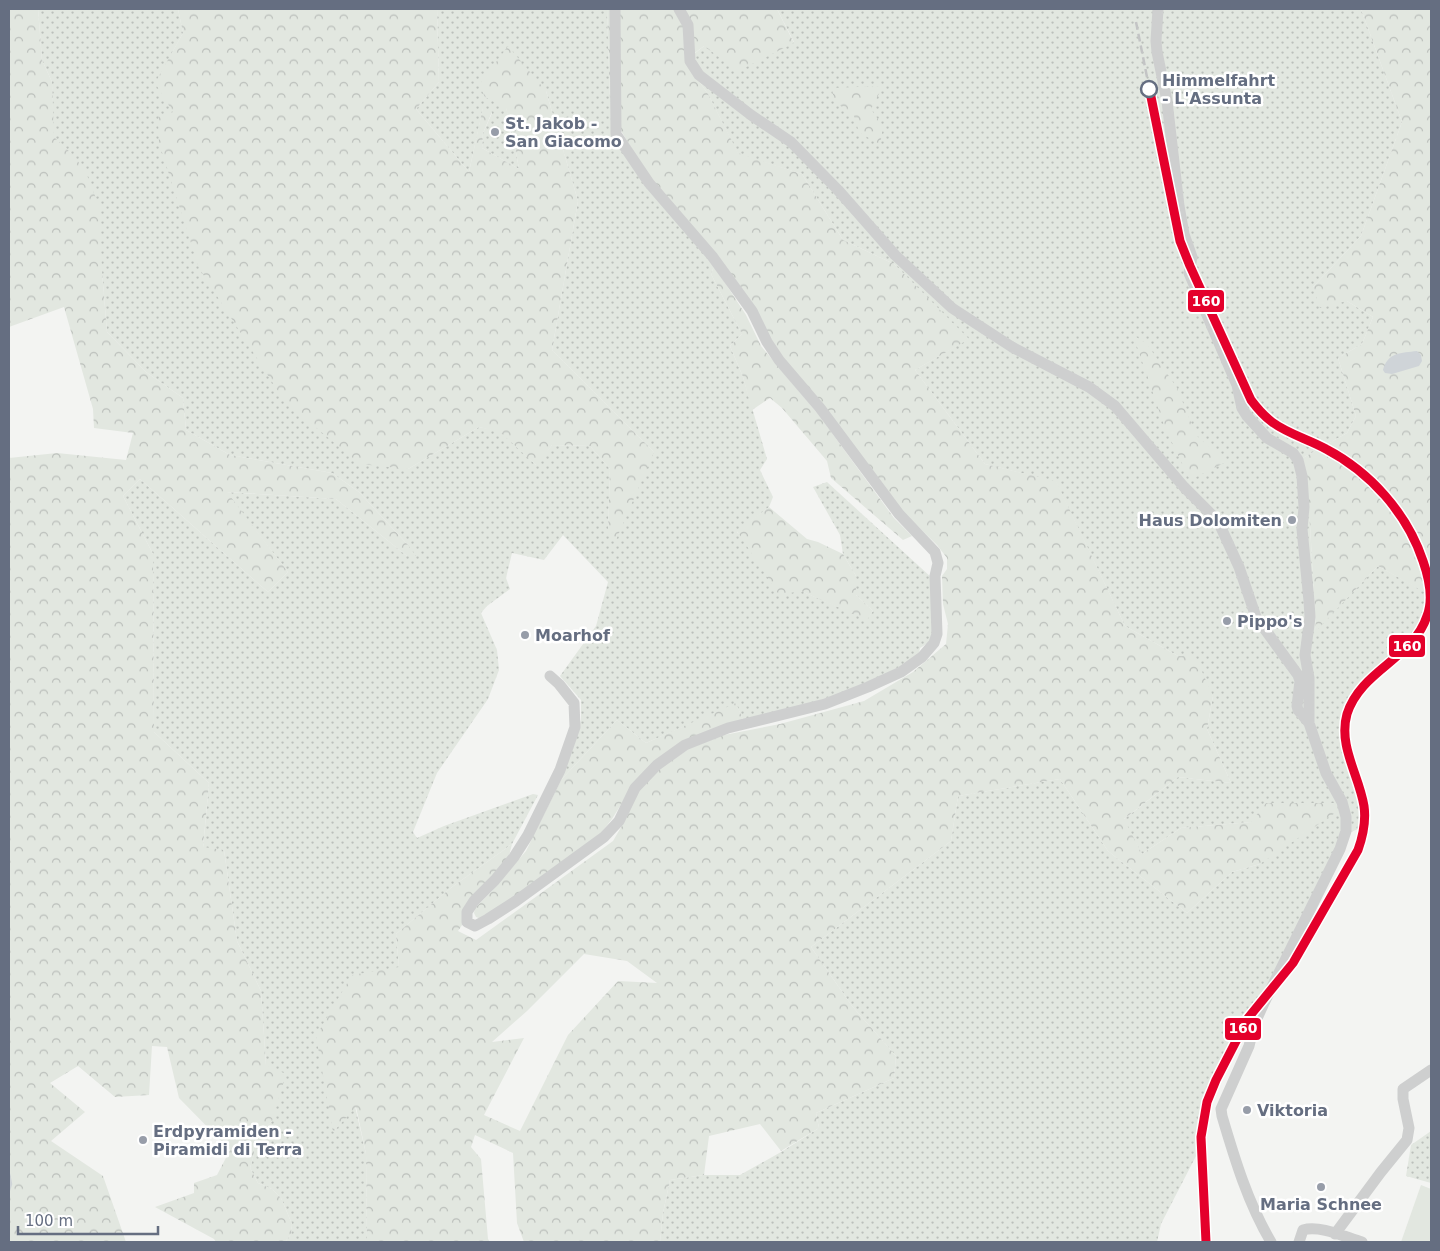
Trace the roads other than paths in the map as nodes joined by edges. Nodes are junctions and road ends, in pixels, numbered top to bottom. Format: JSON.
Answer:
{"nodes":[{"id":1,"x":615,"y":9,"type":"edge"},
{"id":2,"x":679,"y":9,"type":"edge"},
{"id":3,"x":1158,"y":9,"type":"edge"},
{"id":4,"x":550,"y":676,"type":"dead end"},
{"id":5,"x":1309,"y":723,"type":"junction"},
{"id":6,"x":1431,"y":1070,"type":"edge"},
{"id":7,"x":1335,"y":1234,"type":"junction"},
{"id":8,"x":1271,"y":1242,"type":"edge"},
{"id":9,"x":1299,"y":1242,"type":"edge"},
{"id":10,"x":1362,"y":1242,"type":"edge"}],
"edges":[{"from":1,"to":4,"type":"street"},
{"from":2,"to":5,"type":"street"},
{"from":3,"to":5,"type":"street"},
{"from":5,"to":8,"type":"street"},
{"from":6,"to":7,"type":"street"},
{"from":7,"to":9,"type":"street"},
{"from":7,"to":10,"type":"street"}]}
